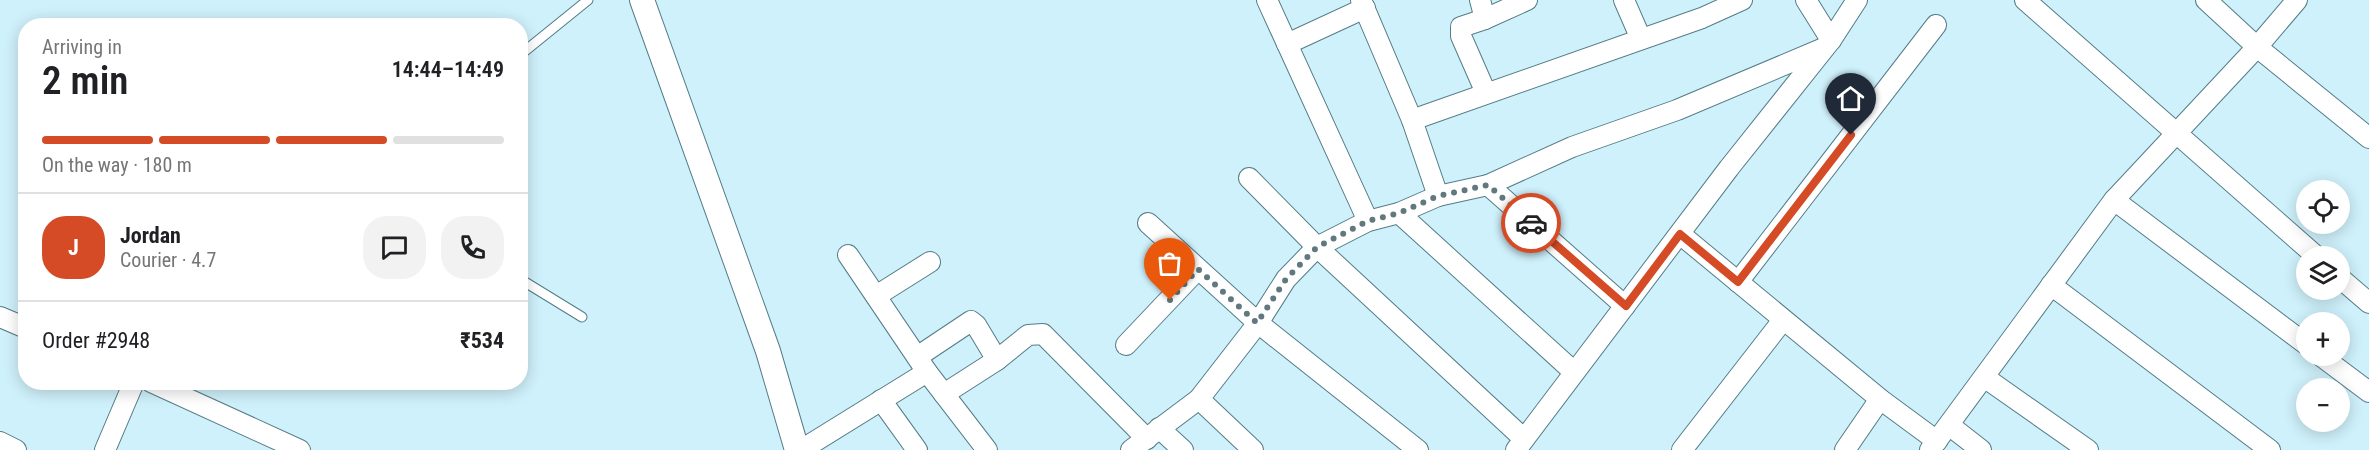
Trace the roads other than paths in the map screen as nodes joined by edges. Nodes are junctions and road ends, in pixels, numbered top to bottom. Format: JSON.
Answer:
{"nodes":[{"id":1,"x":588,"y":0,"type":"edge"},
{"id":2,"x":642,"y":0,"type":"edge"},
{"id":3,"x":1267,"y":0,"type":"edge"},
{"id":4,"x":1479,"y":0,"type":"edge"},
{"id":5,"x":1527,"y":0,"type":"edge"},
{"id":6,"x":1624,"y":0,"type":"edge"},
{"id":7,"x":1742,"y":0,"type":"edge"},
{"id":8,"x":1806,"y":0,"type":"edge"},
{"id":9,"x":1857,"y":0,"type":"edge"},
{"id":10,"x":2025,"y":0,"type":"edge"},
{"id":11,"x":2206,"y":0,"type":"edge"},
{"id":12,"x":2297,"y":0,"type":"edge"},
{"id":13,"x":1363,"y":4,"type":"edge"},
{"id":14,"x":1698,"y":9,"type":"edge"},
{"id":15,"x":1485,"y":19,"type":"junction"},
{"id":16,"x":1936,"y":25,"type":"dead end"},
{"id":17,"x":1641,"y":39,"type":"junction"},
{"id":18,"x":1287,"y":44,"type":"junction"},
{"id":19,"x":1827,"y":44,"type":"junction"},
{"id":20,"x":2258,"y":47,"type":"junction"},
{"id":21,"x":528,"y":49,"type":"edge"},
{"id":22,"x":1486,"y":93,"type":"junction"},
{"id":23,"x":1412,"y":120,"type":"junction"},
{"id":24,"x":2178,"y":133,"type":"junction"},
{"id":25,"x":2369,"y":138,"type":"edge"},
{"id":26,"x":1249,"y":178,"type":"dead end"},
{"id":27,"x":1488,"y":185,"type":"junction"},
{"id":28,"x":1438,"y":196,"type":"junction"},
{"id":29,"x":2114,"y":200,"type":"junction"},
{"id":30,"x":1399,"y":213,"type":"junction"},
{"id":31,"x":1368,"y":221,"type":"junction"},
{"id":32,"x":1148,"y":223,"type":"dead end"},
{"id":33,"x":1680,"y":234,"type":"junction"},
{"id":34,"x":2305,"y":246,"type":"edge"},
{"id":35,"x":1317,"y":247,"type":"junction"},
{"id":36,"x":848,"y":255,"type":"dead end"},
{"id":37,"x":930,"y":262,"type":"dead end"},
{"id":38,"x":1198,"y":269,"type":"junction"},
{"id":39,"x":1738,"y":282,"type":"junction"},
{"id":40,"x":528,"y":284,"type":"edge"},
{"id":41,"x":2051,"y":285,"type":"junction"},
{"id":42,"x":2350,"y":287,"type":"edge"},
{"id":43,"x":876,"y":296,"type":"junction"},
{"id":44,"x":2369,"y":303,"type":"edge"},
{"id":45,"x":1626,"y":306,"type":"junction"},
{"id":46,"x":0,"y":316,"type":"edge"},
{"id":47,"x":582,"y":317,"type":"dead end"},
{"id":48,"x":1783,"y":320,"type":"junction"},
{"id":49,"x":1257,"y":323,"type":"junction"},
{"id":50,"x":18,"y":324,"type":"edge"},
{"id":51,"x":2296,"y":337,"type":"edge"},
{"id":52,"x":1126,"y":345,"type":"dead end"},
{"id":53,"x":997,"y":360,"type":"junction"},
{"id":54,"x":922,"y":364,"type":"junction"},
{"id":55,"x":2334,"y":366,"type":"edge"},
{"id":56,"x":1574,"y":372,"type":"junction"},
{"id":57,"x":1984,"y":376,"type":"junction"},
{"id":58,"x":131,"y":390,"type":"edge"},
{"id":59,"x":169,"y":390,"type":"edge"},
{"id":60,"x":2369,"y":392,"type":"edge"},
{"id":61,"x":944,"y":394,"type":"junction"},
{"id":62,"x":1199,"y":399,"type":"junction"},
{"id":63,"x":1880,"y":399,"type":"junction"},
{"id":64,"x":881,"y":400,"type":"junction"},
{"id":65,"x":1146,"y":439,"type":"edge"},
{"id":66,"x":1939,"y":439,"type":"edge"},
{"id":67,"x":0,"y":442,"type":"edge"},
{"id":68,"x":1520,"y":445,"type":"edge"},
{"id":69,"x":16,"y":450,"type":"edge"},
{"id":70,"x":105,"y":450,"type":"edge"},
{"id":71,"x":300,"y":450,"type":"edge"},
{"id":72,"x":799,"y":450,"type":"edge"},
{"id":73,"x":917,"y":450,"type":"edge"},
{"id":74,"x":987,"y":450,"type":"edge"},
{"id":75,"x":1183,"y":450,"type":"edge"},
{"id":76,"x":1253,"y":450,"type":"edge"},
{"id":77,"x":1418,"y":450,"type":"edge"},
{"id":78,"x":1682,"y":450,"type":"edge"},
{"id":79,"x":1845,"y":450,"type":"edge"},
{"id":80,"x":1981,"y":450,"type":"edge"},
{"id":81,"x":2088,"y":450,"type":"edge"},
{"id":82,"x":2270,"y":450,"type":"edge"}],
"edges":[{"from":1,"to":21,"type":"lane"},
{"from":2,"to":72,"type":"street"},
{"from":3,"to":18,"type":"street"},
{"from":4,"to":15,"type":"street"},
{"from":5,"to":15,"type":"street"},
{"from":6,"to":17,"type":"street"},
{"from":7,"to":14,"type":"street"},
{"from":8,"to":19,"type":"street"},
{"from":9,"to":19,"type":"street"},
{"from":10,"to":24,"type":"street"},
{"from":11,"to":20,"type":"street"},
{"from":12,"to":20,"type":"street"},
{"from":13,"to":18,"type":"street"},
{"from":13,"to":23,"type":"street"},
{"from":14,"to":17,"type":"street"},
{"from":15,"to":22,"type":"street"},
{"from":16,"to":39,"type":"street"},
{"from":17,"to":22,"type":"street"},
{"from":18,"to":31,"type":"street"},
{"from":19,"to":27,"type":"street"},
{"from":19,"to":33,"type":"street"},
{"from":20,"to":24,"type":"street"},
{"from":20,"to":25,"type":"street"},
{"from":22,"to":23,"type":"street"},
{"from":23,"to":28,"type":"street"},
{"from":24,"to":29,"type":"street"},
{"from":24,"to":34,"type":"street"},
{"from":26,"to":35,"type":"street"},
{"from":27,"to":28,"type":"street"},
{"from":27,"to":45,"type":"street"},
{"from":28,"to":30,"type":"street"},
{"from":29,"to":41,"type":"street"},
{"from":29,"to":51,"type":"street"},
{"from":30,"to":31,"type":"street"},
{"from":30,"to":56,"type":"street"},
{"from":31,"to":35,"type":"street"},
{"from":32,"to":38,"type":"street"},
{"from":33,"to":39,"type":"street"},
{"from":33,"to":45,"type":"street"},
{"from":35,"to":49,"type":"street"},
{"from":35,"to":68,"type":"street"},
{"from":36,"to":43,"type":"street"},
{"from":37,"to":43,"type":"street"},
{"from":38,"to":49,"type":"street"},
{"from":38,"to":52,"type":"street"},
{"from":39,"to":48,"type":"street"},
{"from":40,"to":47,"type":"lane"},
{"from":41,"to":57,"type":"street"},
{"from":41,"to":82,"type":"street"},
{"from":42,"to":44,"type":"street"},
{"from":43,"to":54,"type":"street"},
{"from":45,"to":56,"type":"street"},
{"from":46,"to":50,"type":"street"},
{"from":48,"to":63,"type":"street"},
{"from":48,"to":78,"type":"street"},
{"from":49,"to":62,"type":"street"},
{"from":49,"to":77,"type":"street"},
{"from":53,"to":54,"type":"street"},
{"from":53,"to":61,"type":"street"},
{"from":53,"to":65,"type":"street"},
{"from":54,"to":61,"type":"street"},
{"from":54,"to":64,"type":"street"},
{"from":55,"to":60,"type":"street"},
{"from":56,"to":68,"type":"street"},
{"from":57,"to":66,"type":"street"},
{"from":57,"to":81,"type":"street"},
{"from":58,"to":70,"type":"street"},
{"from":59,"to":71,"type":"street"},
{"from":61,"to":74,"type":"street"},
{"from":62,"to":65,"type":"street"},
{"from":62,"to":76,"type":"street"},
{"from":63,"to":66,"type":"street"},
{"from":63,"to":79,"type":"street"},
{"from":64,"to":72,"type":"street"},
{"from":64,"to":73,"type":"street"},
{"from":65,"to":75,"type":"street"},
{"from":66,"to":80,"type":"street"},
{"from":67,"to":69,"type":"street"}]}
